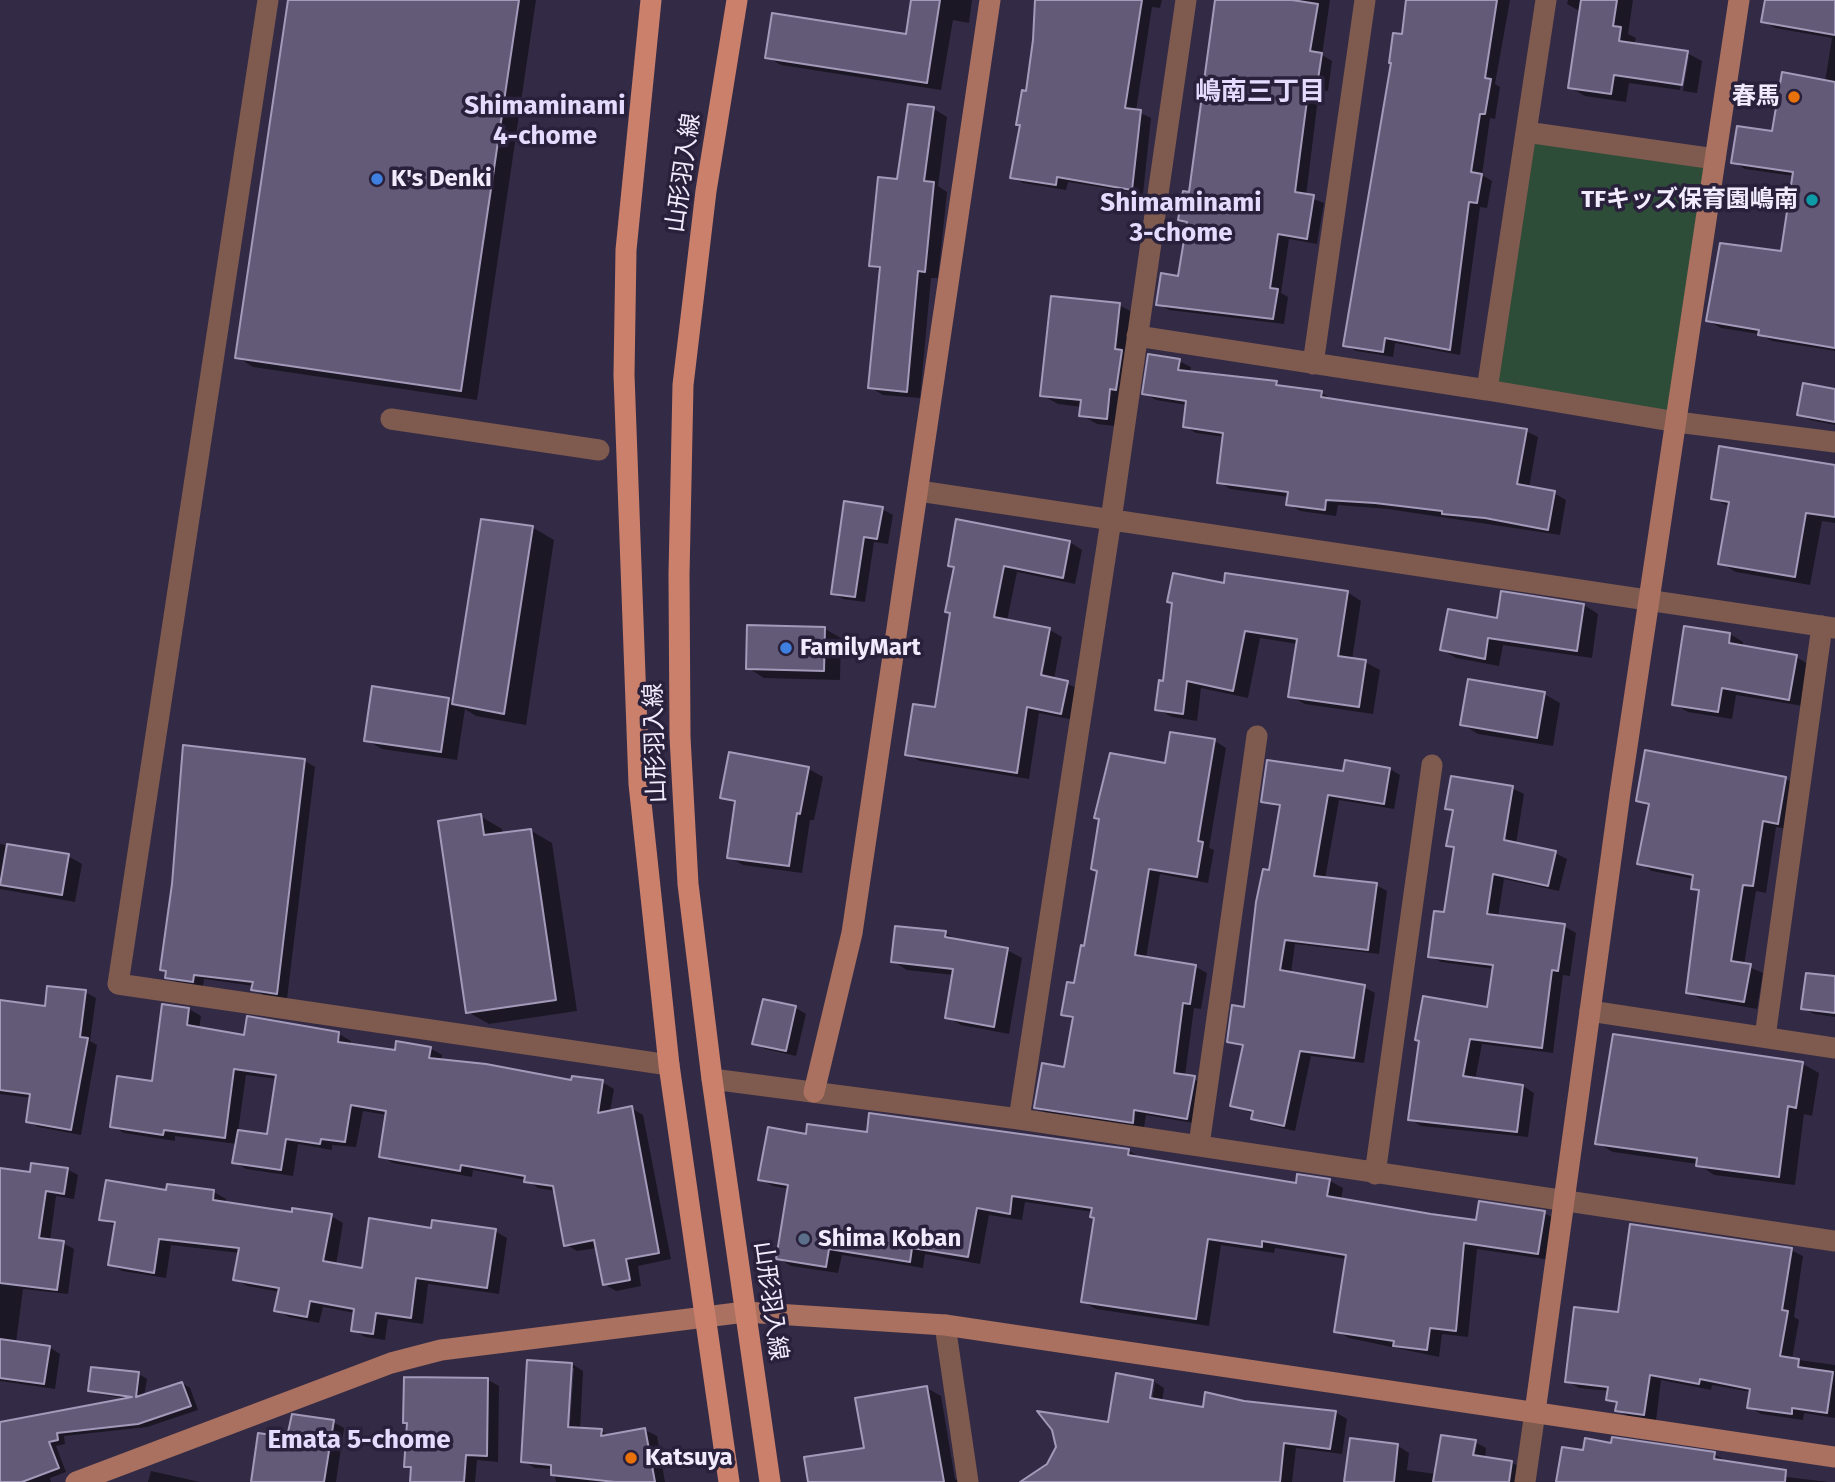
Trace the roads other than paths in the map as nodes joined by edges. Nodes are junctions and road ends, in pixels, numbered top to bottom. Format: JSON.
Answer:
{"nodes":[{"id":1,"x":268,"y":0,"type":"edge"},
{"id":2,"x":651,"y":0,"type":"edge"},
{"id":3,"x":737,"y":0,"type":"edge"},
{"id":4,"x":990,"y":0,"type":"edge"},
{"id":5,"x":1186,"y":0,"type":"edge"},
{"id":6,"x":1365,"y":0,"type":"edge"},
{"id":7,"x":1546,"y":0,"type":"edge"},
{"id":8,"x":1739,"y":0,"type":"edge"},
{"id":9,"x":1526,"y":132,"type":"junction"},
{"id":10,"x":1715,"y":159,"type":"junction"},
{"id":11,"x":1137,"y":336,"type":"junction"},
{"id":12,"x":1313,"y":364,"type":"junction"},
{"id":13,"x":1487,"y":390,"type":"junction"},
{"id":14,"x":391,"y":419,"type":"dead end"},
{"id":15,"x":1677,"y":422,"type":"junction"},
{"id":16,"x":1835,"y":443,"type":"edge"},
{"id":17,"x":598,"y":450,"type":"dead end"},
{"id":18,"x":919,"y":491,"type":"junction"},
{"id":19,"x":1111,"y":520,"type":"junction"},
{"id":20,"x":1651,"y":598,"type":"junction"},
{"id":21,"x":1829,"y":627,"type":"edge"},
{"id":22,"x":1257,"y":736,"type":"dead end"},
{"id":23,"x":1432,"y":765,"type":"dead end"},
{"id":24,"x":1590,"y":1011,"type":"junction"},
{"id":25,"x":1765,"y":1037,"type":"junction"},
{"id":26,"x":1835,"y":1048,"type":"edge"},
{"id":27,"x":669,"y":1066,"type":"junction"},
{"id":28,"x":712,"y":1079,"type":"junction"},
{"id":29,"x":814,"y":1092,"type":"junction"},
{"id":30,"x":1019,"y":1119,"type":"junction"},
{"id":31,"x":1199,"y":1145,"type":"junction"},
{"id":32,"x":1375,"y":1174,"type":"junction"},
{"id":33,"x":1566,"y":1200,"type":"junction"},
{"id":34,"x":1835,"y":1241,"type":"edge"},
{"id":35,"x":745,"y":1311,"type":"junction"},
{"id":36,"x":706,"y":1316,"type":"junction"},
{"id":37,"x":945,"y":1325,"type":"junction"},
{"id":38,"x":1535,"y":1412,"type":"junction"},
{"id":39,"x":1835,"y":1457,"type":"edge"},
{"id":40,"x":76,"y":1482,"type":"edge"},
{"id":41,"x":729,"y":1482,"type":"edge"},
{"id":42,"x":770,"y":1482,"type":"edge"},
{"id":43,"x":968,"y":1482,"type":"edge"},
{"id":44,"x":1525,"y":1482,"type":"edge"}],
"edges":[{"from":1,"to":27,"type":"street"},
{"from":2,"to":27,"type":"main road","name":"山形羽入線"},
{"from":3,"to":28,"type":"main road","name":"山形羽入線"},
{"from":4,"to":18,"type":"street"},
{"from":5,"to":11,"type":"street"},
{"from":6,"to":12,"type":"street"},
{"from":7,"to":9,"type":"street"},
{"from":8,"to":10,"type":"street"},
{"from":9,"to":10,"type":"street"},
{"from":9,"to":13,"type":"street"},
{"from":10,"to":15,"type":"street"},
{"from":11,"to":12,"type":"street"},
{"from":11,"to":19,"type":"street"},
{"from":12,"to":13,"type":"street"},
{"from":13,"to":15,"type":"street"},
{"from":14,"to":17,"type":"street"},
{"from":15,"to":16,"type":"street"},
{"from":15,"to":20,"type":"street"},
{"from":18,"to":19,"type":"street"},
{"from":18,"to":29,"type":"street"},
{"from":19,"to":20,"type":"street"},
{"from":19,"to":30,"type":"street"},
{"from":20,"to":21,"type":"street"},
{"from":20,"to":24,"type":"street"},
{"from":21,"to":25,"type":"street"},
{"from":22,"to":31,"type":"street"},
{"from":23,"to":32,"type":"street"},
{"from":24,"to":25,"type":"street"},
{"from":24,"to":33,"type":"street"},
{"from":25,"to":26,"type":"street"},
{"from":27,"to":36,"type":"main road","name":"山形羽入線"},
{"from":28,"to":29,"type":"street"},
{"from":28,"to":35,"type":"main road","name":"山形羽入線"},
{"from":29,"to":30,"type":"street"},
{"from":30,"to":31,"type":"street"},
{"from":31,"to":32,"type":"street"},
{"from":32,"to":33,"type":"street"},
{"from":33,"to":34,"type":"street"},
{"from":33,"to":38,"type":"street"},
{"from":35,"to":36,"type":"street"},
{"from":35,"to":37,"type":"street"},
{"from":35,"to":42,"type":"main road","name":"山形羽入線"},
{"from":36,"to":40,"type":"street"},
{"from":36,"to":41,"type":"main road","name":"山形羽入線"},
{"from":37,"to":38,"type":"street"},
{"from":37,"to":43,"type":"street"},
{"from":38,"to":39,"type":"street"},
{"from":38,"to":44,"type":"street"}]}
